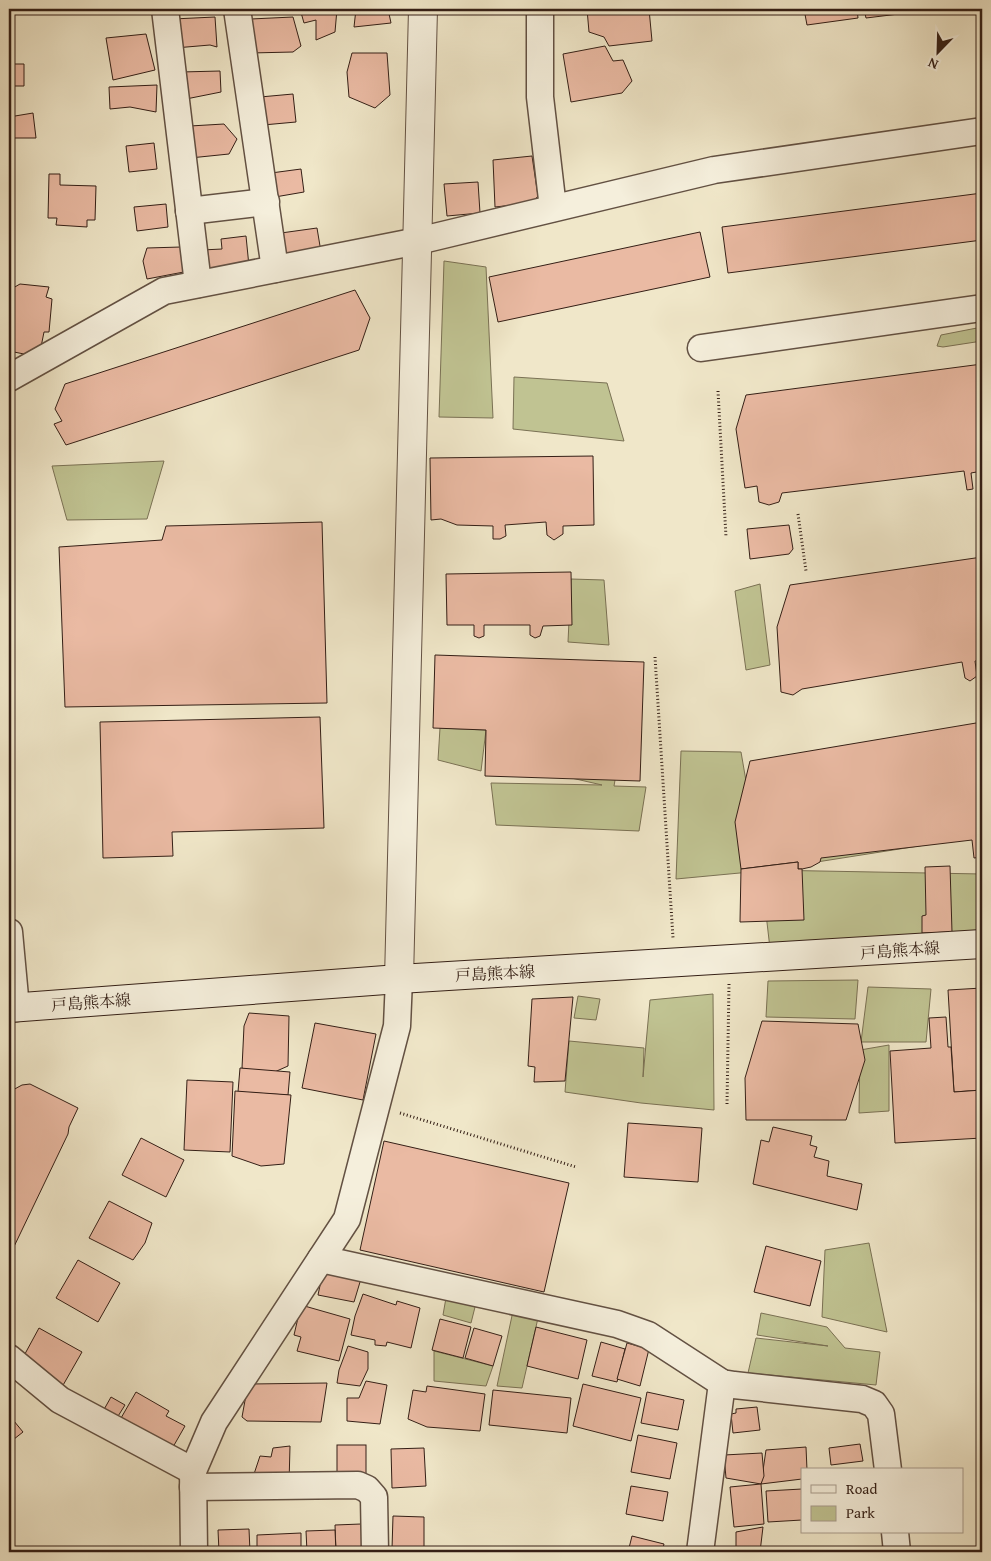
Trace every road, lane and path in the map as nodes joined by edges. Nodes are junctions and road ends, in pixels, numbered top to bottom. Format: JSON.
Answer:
{"nodes":[{"id":1,"x":165,"y":9,"type":"edge"},
{"id":2,"x":237,"y":9,"type":"edge"},
{"id":3,"x":423,"y":9,"type":"edge"},
{"id":4,"x":540,"y":9,"type":"edge"},
{"id":5,"x":982,"y":131,"type":"edge"},
{"id":6,"x":266,"y":202,"type":"junction"},
{"id":7,"x":553,"y":208,"type":"junction"},
{"id":8,"x":189,"y":212,"type":"junction"},
{"id":9,"x":418,"y":241,"type":"junction"},
{"id":10,"x":275,"y":269,"type":"junction"},
{"id":11,"x":198,"y":284,"type":"junction"},
{"id":12,"x":982,"y":308,"type":"edge"},
{"id":13,"x":701,"y":348,"type":"dead end"},
{"id":14,"x":9,"y":378,"type":"edge"},
{"id":15,"x":718,"y":391,"type":"dead end"},
{"id":16,"x":798,"y":514,"type":"dead end"},
{"id":17,"x":726,"y":536,"type":"dead end"},
{"id":18,"x":806,"y":571,"type":"dead end"},
{"id":19,"x":655,"y":657,"type":"dead end"},
{"id":20,"x":9,"y":932,"type":"edge"},
{"id":21,"x":982,"y":944,"type":"edge"},
{"id":22,"x":730,"y":960,"type":"junction"},
{"id":23,"x":674,"y":963,"type":"junction"},
{"id":24,"x":399,"y":978,"type":"junction"},
{"id":25,"x":12,"y":1008,"type":"edge"},
{"id":26,"x":726,"y":1104,"type":"dead end"},
{"id":27,"x":399,"y":1112,"type":"dead end"},
{"id":28,"x":576,"y":1167,"type":"dead end"},
{"id":29,"x":321,"y":1259,"type":"junction"},
{"id":30,"x":9,"y":1358,"type":"edge"},
{"id":31,"x":722,"y":1382,"type":"junction"},
{"id":32,"x":888,"y":1468,"type":"edge"},
{"id":33,"x":193,"y":1479,"type":"junction"},
{"id":34,"x":895,"y":1534,"type":"edge"},
{"id":35,"x":194,"y":1552,"type":"edge"},
{"id":36,"x":375,"y":1552,"type":"edge"},
{"id":37,"x":700,"y":1552,"type":"edge"},
{"id":38,"x":897,"y":1552,"type":"edge"}],
"edges":[{"from":1,"to":8,"type":"street"},
{"from":2,"to":6,"type":"street"},
{"from":3,"to":9,"type":"main road"},
{"from":4,"to":7,"type":"street"},
{"from":5,"to":7,"type":"street"},
{"from":6,"to":8,"type":"street"},
{"from":6,"to":10,"type":"street"},
{"from":7,"to":9,"type":"street"},
{"from":8,"to":11,"type":"street"},
{"from":9,"to":10,"type":"street"},
{"from":9,"to":24,"type":"main road"},
{"from":10,"to":11,"type":"street"},
{"from":11,"to":14,"type":"street"},
{"from":12,"to":13,"type":"street"},
{"from":15,"to":17,"type":"path"},
{"from":16,"to":18,"type":"path"},
{"from":19,"to":23,"type":"path"},
{"from":20,"to":25,"type":"street"},
{"from":21,"to":22,"type":"main road","name":"戸島熊本線"},
{"from":22,"to":23,"type":"main road","name":"戸島熊本線"},
{"from":22,"to":26,"type":"path"},
{"from":23,"to":24,"type":"main road","name":"戸島熊本線"},
{"from":24,"to":25,"type":"main road","name":"戸島熊本線"},
{"from":24,"to":29,"type":"street"},
{"from":27,"to":28,"type":"path"},
{"from":29,"to":31,"type":"street"},
{"from":29,"to":33,"type":"street"},
{"from":30,"to":33,"type":"street"},
{"from":31,"to":32,"type":"street"},
{"from":31,"to":37,"type":"street"},
{"from":33,"to":35,"type":"street"},
{"from":33,"to":36,"type":"street"},
{"from":34,"to":38,"type":"street"}]}
